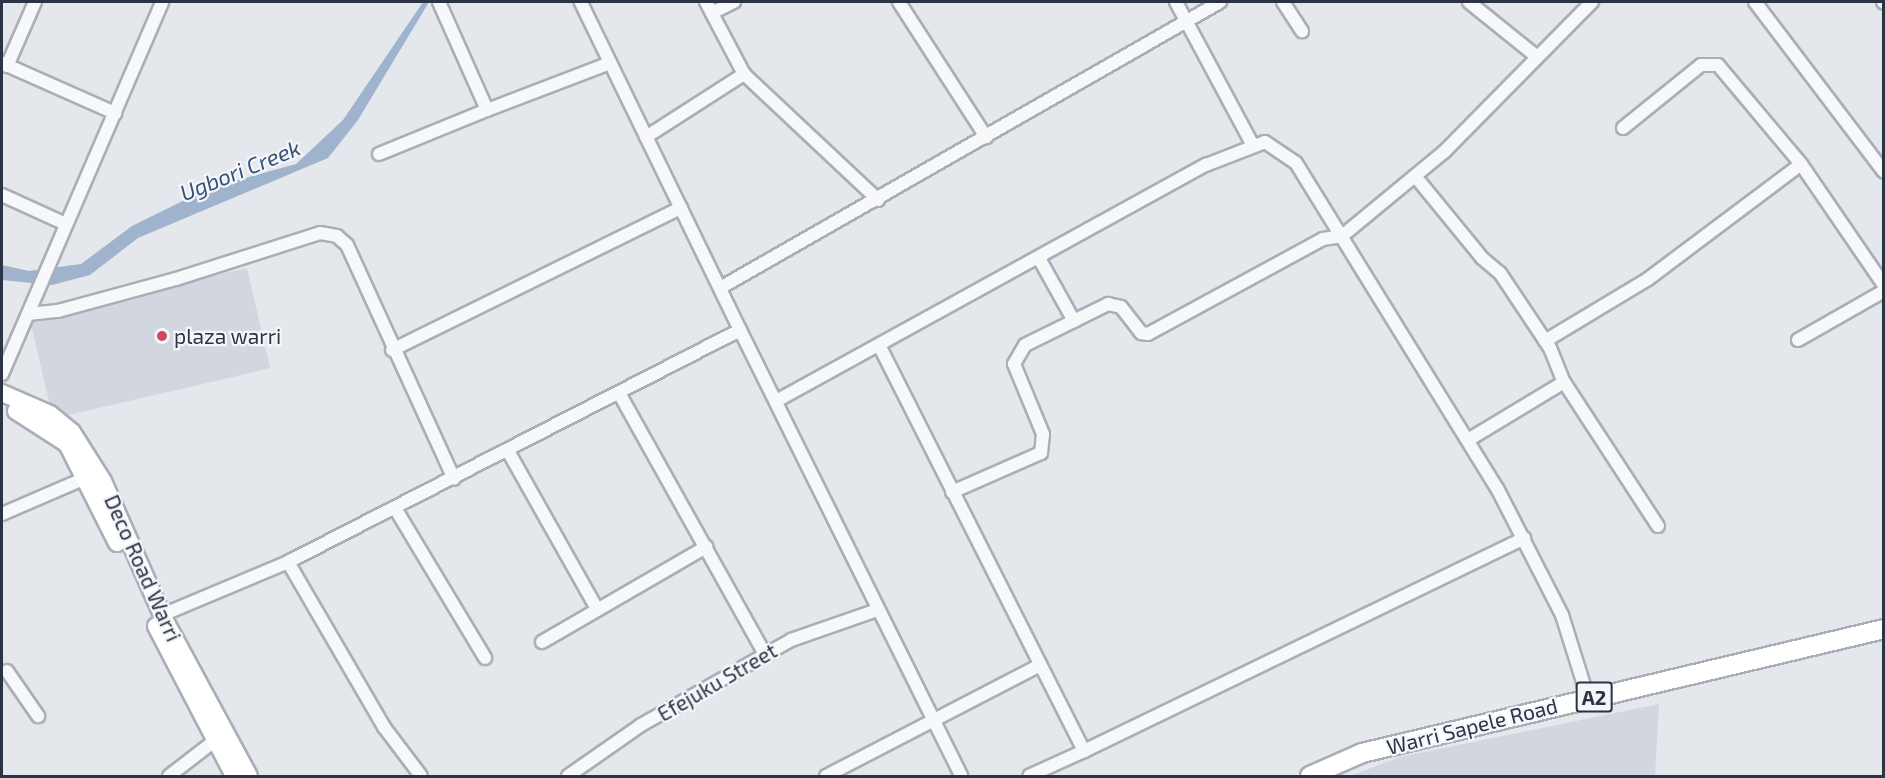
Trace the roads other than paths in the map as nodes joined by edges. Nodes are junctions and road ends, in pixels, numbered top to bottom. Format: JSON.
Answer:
{"nodes":[{"id":1,"x":35,"y":2,"type":"edge"},
{"id":2,"x":162,"y":2,"type":"edge"},
{"id":3,"x":439,"y":2,"type":"edge"},
{"id":4,"x":581,"y":2,"type":"edge"},
{"id":5,"x":734,"y":2,"type":"edge"},
{"id":6,"x":899,"y":2,"type":"edge"},
{"id":7,"x":1176,"y":2,"type":"edge"},
{"id":8,"x":1220,"y":2,"type":"edge"},
{"id":9,"x":1283,"y":2,"type":"edge"},
{"id":10,"x":1469,"y":2,"type":"edge"},
{"id":11,"x":1592,"y":2,"type":"edge"},
{"id":12,"x":1755,"y":2,"type":"edge"},
{"id":13,"x":709,"y":7,"type":"edge"},
{"id":14,"x":1187,"y":21,"type":"junction"},
{"id":15,"x":1302,"y":31,"type":"dead end"},
{"id":16,"x":1536,"y":56,"type":"junction"},
{"id":17,"x":610,"y":63,"type":"junction"},
{"id":18,"x":4,"y":64,"type":"edge"},
{"id":19,"x":744,"y":74,"type":"junction"},
{"id":20,"x":487,"y":110,"type":"junction"},
{"id":21,"x":115,"y":113,"type":"junction"},
{"id":22,"x":1623,"y":128,"type":"dead end"},
{"id":23,"x":646,"y":137,"type":"junction"},
{"id":24,"x":986,"y":137,"type":"junction"},
{"id":25,"x":1252,"y":144,"type":"junction"},
{"id":26,"x":379,"y":154,"type":"dead end"},
{"id":27,"x":1801,"y":164,"type":"junction"},
{"id":28,"x":1884,"y":172,"type":"edge"},
{"id":29,"x":1415,"y":176,"type":"junction"},
{"id":30,"x":2,"y":195,"type":"edge"},
{"id":31,"x":878,"y":200,"type":"junction"},
{"id":32,"x":681,"y":208,"type":"junction"},
{"id":33,"x":66,"y":224,"type":"junction"},
{"id":34,"x":1342,"y":236,"type":"junction"},
{"id":35,"x":1040,"y":260,"type":"junction"},
{"id":36,"x":1884,"y":285,"type":"edge"},
{"id":37,"x":720,"y":288,"type":"junction"},
{"id":38,"x":1884,"y":291,"type":"edge"},
{"id":39,"x":28,"y":314,"type":"junction"},
{"id":40,"x":1074,"y":321,"type":"junction"},
{"id":41,"x":740,"y":330,"type":"junction"},
{"id":42,"x":1798,"y":340,"type":"dead end"},
{"id":43,"x":1545,"y":341,"type":"junction"},
{"id":44,"x":880,"y":347,"type":"junction"},
{"id":45,"x":392,"y":350,"type":"junction"},
{"id":46,"x":2,"y":374,"type":"edge"},
{"id":47,"x":1564,"y":382,"type":"junction"},
{"id":48,"x":2,"y":393,"type":"edge"},
{"id":49,"x":619,"y":393,"type":"junction"},
{"id":50,"x":776,"y":401,"type":"junction"},
{"id":51,"x":2,"y":404,"type":"edge"},
{"id":52,"x":1468,"y":440,"type":"junction"},
{"id":53,"x":508,"y":451,"type":"junction"},
{"id":54,"x":87,"y":477,"type":"junction"},
{"id":55,"x":454,"y":479,"type":"junction"},
{"id":56,"x":952,"y":492,"type":"junction"},
{"id":57,"x":395,"y":508,"type":"junction"},
{"id":58,"x":2,"y":514,"type":"edge"},
{"id":59,"x":1658,"y":526,"type":"dead end"},
{"id":60,"x":1524,"y":538,"type":"junction"},
{"id":61,"x":706,"y":547,"type":"junction"},
{"id":62,"x":288,"y":562,"type":"junction"},
{"id":63,"x":596,"y":607,"type":"junction"},
{"id":64,"x":877,"y":610,"type":"junction"},
{"id":65,"x":162,"y":615,"type":"junction"},
{"id":66,"x":1884,"y":629,"type":"edge"},
{"id":67,"x":542,"y":642,"type":"dead end"},
{"id":68,"x":765,"y":654,"type":"junction"},
{"id":69,"x":485,"y":658,"type":"dead end"},
{"id":70,"x":1040,"y":665,"type":"junction"},
{"id":71,"x":3,"y":668,"type":"edge"},
{"id":72,"x":1588,"y":698,"type":"junction"},
{"id":73,"x":38,"y":716,"type":"dead end"},
{"id":74,"x":933,"y":721,"type":"junction"},
{"id":75,"x":213,"y":742,"type":"junction"},
{"id":76,"x":1084,"y":751,"type":"junction"},
{"id":77,"x":1316,"y":775,"type":"edge"},
{"id":78,"x":571,"y":776,"type":"edge"},
{"id":79,"x":169,"y":777,"type":"edge"},
{"id":80,"x":234,"y":777,"type":"edge"},
{"id":81,"x":249,"y":777,"type":"edge"},
{"id":82,"x":421,"y":777,"type":"edge"},
{"id":83,"x":826,"y":777,"type":"edge"},
{"id":84,"x":961,"y":777,"type":"edge"},
{"id":85,"x":1029,"y":777,"type":"edge"}],
"edges":[{"from":1,"to":18,"type":"street"},
{"from":2,"to":21,"type":"street"},
{"from":3,"to":20,"type":"street"},
{"from":4,"to":17,"type":"street"},
{"from":5,"to":13,"type":"street"},
{"from":6,"to":24,"type":"street"},
{"from":7,"to":14,"type":"street"},
{"from":8,"to":14,"type":"street"},
{"from":9,"to":15,"type":"street"},
{"from":10,"to":16,"type":"street"},
{"from":11,"to":16,"type":"street"},
{"from":12,"to":28,"type":"street"},
{"from":13,"to":19,"type":"street"},
{"from":14,"to":24,"type":"street"},
{"from":14,"to":25,"type":"street"},
{"from":16,"to":29,"type":"street"},
{"from":17,"to":20,"type":"street"},
{"from":17,"to":23,"type":"street"},
{"from":18,"to":21,"type":"street"},
{"from":19,"to":23,"type":"street"},
{"from":19,"to":31,"type":"street"},
{"from":20,"to":26,"type":"street"},
{"from":21,"to":33,"type":"street"},
{"from":22,"to":27,"type":"street"},
{"from":23,"to":32,"type":"street"},
{"from":24,"to":31,"type":"street"},
{"from":25,"to":34,"type":"street"},
{"from":25,"to":35,"type":"street"},
{"from":27,"to":36,"type":"street"},
{"from":27,"to":43,"type":"street"},
{"from":29,"to":34,"type":"street"},
{"from":29,"to":43,"type":"street"},
{"from":30,"to":33,"type":"street"},
{"from":31,"to":37,"type":"street"},
{"from":32,"to":37,"type":"street"},
{"from":32,"to":45,"type":"street"},
{"from":33,"to":39,"type":"street"},
{"from":34,"to":40,"type":"street"},
{"from":34,"to":52,"type":"street"},
{"from":35,"to":40,"type":"street"},
{"from":35,"to":44,"type":"street"},
{"from":37,"to":41,"type":"street"},
{"from":38,"to":42,"type":"street"},
{"from":39,"to":45,"type":"street"},
{"from":39,"to":46,"type":"street"},
{"from":40,"to":56,"type":"street"},
{"from":41,"to":49,"type":"street"},
{"from":41,"to":50,"type":"street"},
{"from":43,"to":47,"type":"street"},
{"from":44,"to":50,"type":"street"},
{"from":44,"to":56,"type":"street"},
{"from":45,"to":55,"type":"street"},
{"from":47,"to":52,"type":"street"},
{"from":47,"to":59,"type":"street"},
{"from":48,"to":65,"type":"main road","name":"Deco Road Warri"},
{"from":49,"to":53,"type":"street"},
{"from":49,"to":61,"type":"street"},
{"from":50,"to":64,"type":"street"},
{"from":51,"to":54,"type":"main road","name":"Deco Road Warri"},
{"from":52,"to":60,"type":"street"},
{"from":53,"to":55,"type":"street"},
{"from":53,"to":63,"type":"street"},
{"from":54,"to":58,"type":"street"},
{"from":54,"to":75,"type":"main road","name":"Deco Road Warri"},
{"from":55,"to":57,"type":"street"},
{"from":56,"to":70,"type":"street"},
{"from":57,"to":62,"type":"street"},
{"from":57,"to":69,"type":"street"},
{"from":60,"to":72,"type":"street"},
{"from":60,"to":76,"type":"street"},
{"from":61,"to":63,"type":"street"},
{"from":61,"to":68,"type":"street"},
{"from":62,"to":65,"type":"street"},
{"from":62,"to":82,"type":"street"},
{"from":63,"to":67,"type":"street"},
{"from":64,"to":68,"type":"street","name":"Efejuku Street"},
{"from":64,"to":74,"type":"street"},
{"from":65,"to":81,"type":"main road","name":"Deco Road Warri"},
{"from":66,"to":72,"type":"highway","name":"Warri Sapele Road","number":"A2"},
{"from":68,"to":78,"type":"street","name":"Efejuku Street"},
{"from":70,"to":74,"type":"street"},
{"from":70,"to":76,"type":"street"},
{"from":71,"to":73,"type":"street"},
{"from":72,"to":77,"type":"highway","name":"Warri Sapele Road","number":"A2"},
{"from":74,"to":83,"type":"street"},
{"from":74,"to":84,"type":"street"},
{"from":75,"to":79,"type":"street"},
{"from":75,"to":80,"type":"main road","name":"Deco Road Warri"},
{"from":76,"to":85,"type":"street"}]}
